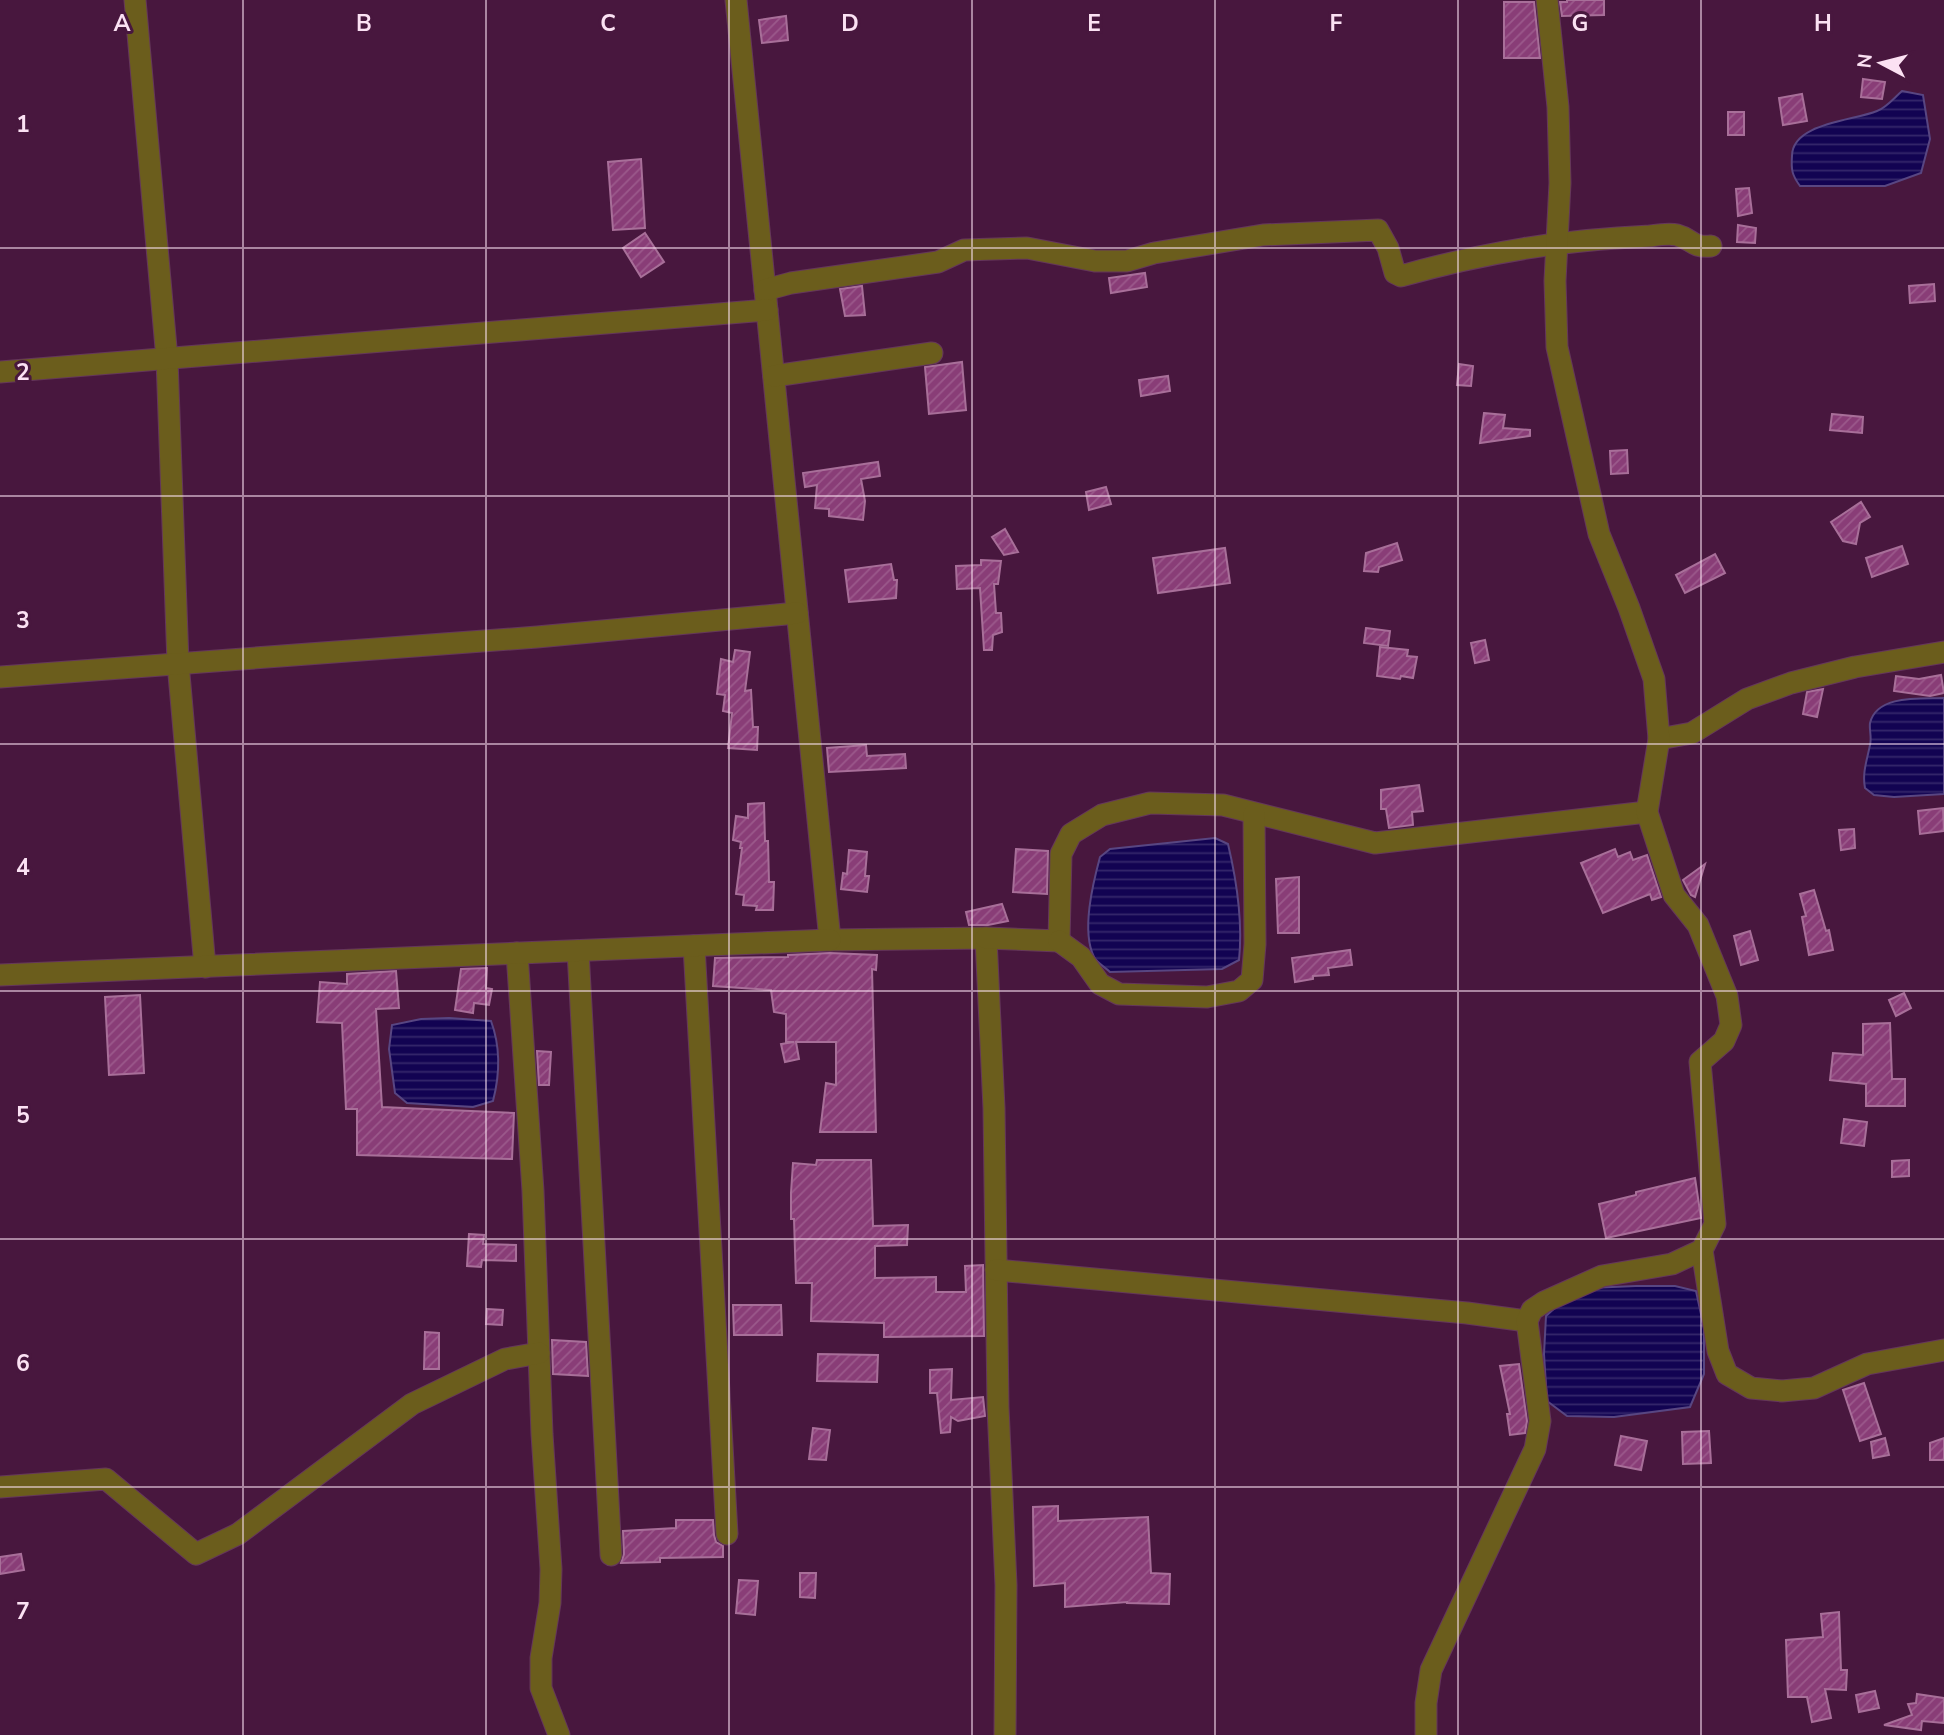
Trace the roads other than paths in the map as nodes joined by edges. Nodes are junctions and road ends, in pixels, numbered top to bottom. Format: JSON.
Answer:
{"nodes":[{"id":1,"x":135,"y":0,"type":"edge"},
{"id":2,"x":736,"y":0,"type":"edge"},
{"id":3,"x":1547,"y":0,"type":"edge"},
{"id":4,"x":1557,"y":244,"type":"junction"},
{"id":5,"x":1711,"y":246,"type":"dead end"},
{"id":6,"x":766,"y":300,"type":"junction"},
{"id":7,"x":932,"y":353,"type":"dead end"},
{"id":8,"x":167,"y":359,"type":"junction"},
{"id":9,"x":0,"y":372,"type":"edge"},
{"id":10,"x":774,"y":376,"type":"junction"},
{"id":11,"x":797,"y":613,"type":"junction"},
{"id":12,"x":1944,"y":652,"type":"edge"},
{"id":13,"x":178,"y":663,"type":"junction"},
{"id":14,"x":0,"y":677,"type":"edge"},
{"id":15,"x":1659,"y":739,"type":"junction"},
{"id":16,"x":1647,"y":812,"type":"junction"},
{"id":17,"x":1254,"y":814,"type":"junction"},
{"id":18,"x":986,"y":939,"type":"junction"},
{"id":19,"x":830,"y":940,"type":"junction"},
{"id":20,"x":1059,"y":940,"type":"junction"},
{"id":21,"x":694,"y":946,"type":"junction"},
{"id":22,"x":578,"y":951,"type":"junction"},
{"id":23,"x":517,"y":953,"type":"junction"},
{"id":24,"x":205,"y":967,"type":"junction"},
{"id":25,"x":0,"y":975,"type":"edge"},
{"id":26,"x":1702,"y":1250,"type":"junction"},
{"id":27,"x":996,"y":1270,"type":"junction"},
{"id":28,"x":1527,"y":1321,"type":"junction"},
{"id":29,"x":1944,"y":1350,"type":"edge"},
{"id":30,"x":539,"y":1353,"type":"junction"},
{"id":31,"x":0,"y":1487,"type":"edge"},
{"id":32,"x":727,"y":1534,"type":"dead end"},
{"id":33,"x":611,"y":1555,"type":"dead end"},
{"id":34,"x":559,"y":1735,"type":"edge"},
{"id":35,"x":1005,"y":1735,"type":"edge"},
{"id":36,"x":1426,"y":1735,"type":"edge"}],
"edges":[{"from":1,"to":8,"type":"street"},
{"from":2,"to":6,"type":"street"},
{"from":3,"to":4,"type":"street"},
{"from":4,"to":5,"type":"street"},
{"from":4,"to":6,"type":"street"},
{"from":4,"to":15,"type":"street"},
{"from":6,"to":8,"type":"street"},
{"from":6,"to":10,"type":"street"},
{"from":7,"to":10,"type":"street"},
{"from":8,"to":9,"type":"street"},
{"from":8,"to":13,"type":"street"},
{"from":10,"to":11,"type":"street"},
{"from":11,"to":13,"type":"street"},
{"from":11,"to":19,"type":"street"},
{"from":12,"to":15,"type":"street"},
{"from":13,"to":14,"type":"street"},
{"from":13,"to":24,"type":"street"},
{"from":15,"to":16,"type":"street"},
{"from":16,"to":17,"type":"street"},
{"from":16,"to":26,"type":"street"},
{"from":17,"to":20,"type":"street"},
{"from":17,"to":20,"type":"street"},
{"from":18,"to":19,"type":"street"},
{"from":18,"to":20,"type":"street"},
{"from":18,"to":27,"type":"street"},
{"from":19,"to":21,"type":"street"},
{"from":21,"to":22,"type":"street"},
{"from":21,"to":32,"type":"street"},
{"from":22,"to":23,"type":"street"},
{"from":22,"to":33,"type":"street"},
{"from":23,"to":24,"type":"street"},
{"from":23,"to":30,"type":"street"},
{"from":24,"to":25,"type":"street"},
{"from":26,"to":28,"type":"street"},
{"from":26,"to":29,"type":"street"},
{"from":27,"to":28,"type":"street"},
{"from":27,"to":35,"type":"street"},
{"from":28,"to":36,"type":"street"},
{"from":30,"to":31,"type":"street"},
{"from":30,"to":34,"type":"street"}]}
